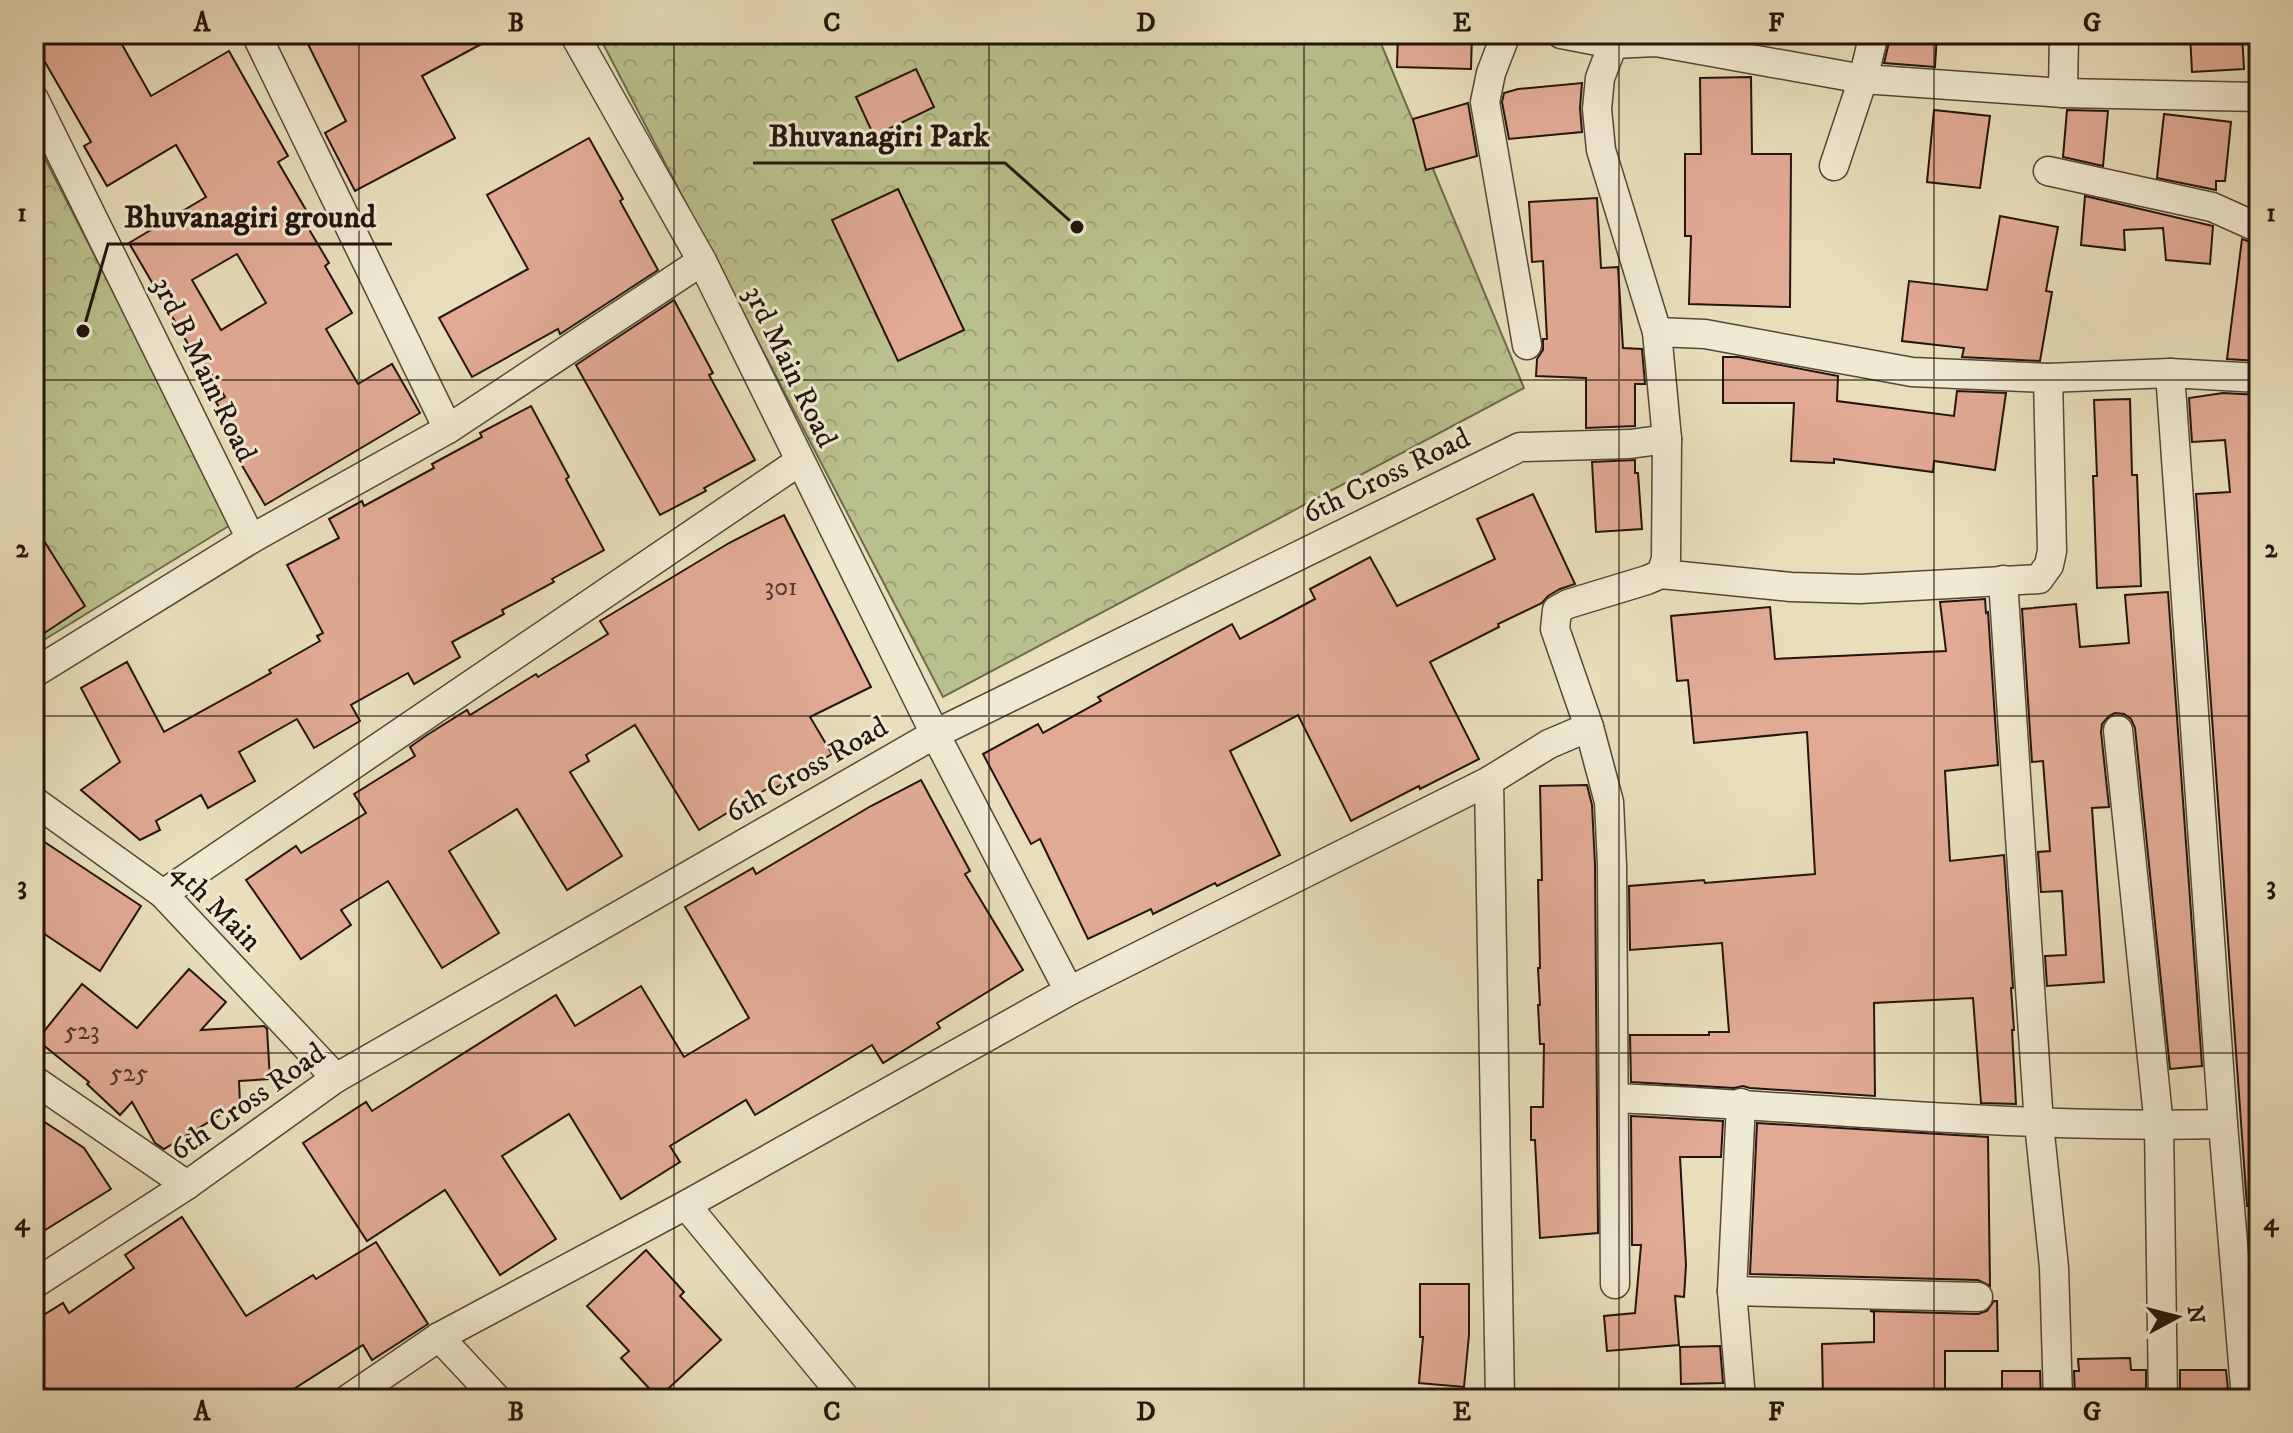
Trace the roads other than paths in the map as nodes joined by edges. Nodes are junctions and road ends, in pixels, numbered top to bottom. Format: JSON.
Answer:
{"nodes":[{"id":1,"x":256,"y":34,"type":"edge"},
{"id":2,"x":574,"y":34,"type":"edge"},
{"id":3,"x":1506,"y":34,"type":"edge"},
{"id":4,"x":1561,"y":34,"type":"edge"},
{"id":5,"x":1874,"y":34,"type":"edge"},
{"id":6,"x":2064,"y":34,"type":"edge"},
{"id":7,"x":1657,"y":38,"type":"edge"},
{"id":8,"x":1613,"y":44,"type":"junction"},
{"id":9,"x":1863,"y":79,"type":"junction"},
{"id":10,"x":2063,"y":93,"type":"junction"},
{"id":11,"x":2259,"y":97,"type":"edge"},
{"id":12,"x":34,"y":99,"type":"edge"},
{"id":13,"x":1834,"y":166,"type":"dead end"},
{"id":14,"x":2048,"y":171,"type":"dead end"},
{"id":15,"x":2259,"y":228,"type":"edge"},
{"id":16,"x":702,"y":261,"type":"junction"},
{"id":17,"x":1657,"y":332,"type":"junction"},
{"id":18,"x":1527,"y":345,"type":"dead end"},
{"id":19,"x":2170,"y":373,"type":"junction"},
{"id":20,"x":2048,"y":378,"type":"junction"},
{"id":21,"x":2259,"y":378,"type":"edge"},
{"id":22,"x":448,"y":429,"type":"junction"},
{"id":23,"x":1667,"y":439,"type":"junction"},
{"id":24,"x":800,"y":461,"type":"junction"},
{"id":25,"x":251,"y":539,"type":"junction"},
{"id":26,"x":1661,"y":574,"type":"junction"},
{"id":27,"x":2003,"y":580,"type":"junction"},
{"id":28,"x":34,"y":673,"type":"edge"},
{"id":29,"x":1589,"y":727,"type":"junction"},
{"id":30,"x":2118,"y":730,"type":"dead end"},
{"id":31,"x":935,"y":734,"type":"junction"},
{"id":32,"x":1489,"y":781,"type":"junction"},
{"id":33,"x":34,"y":801,"type":"edge"},
{"id":34,"x":163,"y":894,"type":"junction"},
{"id":35,"x":1069,"y":991,"type":"junction"},
{"id":36,"x":336,"y":1078,"type":"junction"},
{"id":37,"x":34,"y":1080,"type":"edge"},
{"id":38,"x":1615,"y":1098,"type":"junction"},
{"id":39,"x":1741,"y":1103,"type":"junction"},
{"id":40,"x":2039,"y":1124,"type":"junction"},
{"id":41,"x":2223,"y":1124,"type":"junction"},
{"id":42,"x":2159,"y":1126,"type":"junction"},
{"id":43,"x":187,"y":1185,"type":"junction"},
{"id":44,"x":686,"y":1205,"type":"junction"},
{"id":45,"x":34,"y":1284,"type":"edge"},
{"id":46,"x":1615,"y":1284,"type":"dead end"},
{"id":47,"x":1732,"y":1291,"type":"junction"},
{"id":48,"x":1978,"y":1297,"type":"dead end"},
{"id":49,"x":439,"y":1337,"type":"junction"},
{"id":50,"x":348,"y":1399,"type":"edge"},
{"id":51,"x":497,"y":1399,"type":"edge"},
{"id":52,"x":846,"y":1399,"type":"edge"},
{"id":53,"x":1500,"y":1399,"type":"edge"},
{"id":54,"x":1741,"y":1399,"type":"edge"},
{"id":55,"x":2058,"y":1399,"type":"edge"},
{"id":56,"x":2163,"y":1399,"type":"edge"},
{"id":57,"x":2246,"y":1399,"type":"edge"}],
"edges":[{"from":1,"to":22,"type":"street"},
{"from":2,"to":16,"type":"street","name":"3rd Main Road"},
{"from":3,"to":18,"type":"street"},
{"from":4,"to":8,"type":"street"},
{"from":5,"to":9,"type":"street"},
{"from":6,"to":10,"type":"street"},
{"from":7,"to":8,"type":"street"},
{"from":7,"to":9,"type":"street"},
{"from":8,"to":17,"type":"street"},
{"from":9,"to":10,"type":"street"},
{"from":9,"to":13,"type":"street"},
{"from":10,"to":11,"type":"street"},
{"from":12,"to":25,"type":"street","name":"3rd B Main Road"},
{"from":14,"to":15,"type":"street"},
{"from":16,"to":22,"type":"street"},
{"from":16,"to":24,"type":"street","name":"3rd Main Road"},
{"from":17,"to":20,"type":"street"},
{"from":17,"to":23,"type":"street"},
{"from":19,"to":20,"type":"street"},
{"from":19,"to":21,"type":"street"},
{"from":19,"to":41,"type":"street"},
{"from":20,"to":27,"type":"street"},
{"from":22,"to":25,"type":"street"},
{"from":23,"to":26,"type":"street"},
{"from":23,"to":31,"type":"street","name":"6th Cross Road"},
{"from":24,"to":31,"type":"street","name":"3rd Main Road"},
{"from":24,"to":34,"type":"street"},
{"from":25,"to":28,"type":"street"},
{"from":26,"to":27,"type":"street"},
{"from":26,"to":29,"type":"street"},
{"from":27,"to":40,"type":"street"},
{"from":29,"to":32,"type":"street"},
{"from":29,"to":38,"type":"street"},
{"from":30,"to":42,"type":"street"},
{"from":31,"to":35,"type":"street","name":"3rd Main Road"},
{"from":31,"to":36,"type":"street","name":"6th Cross Road"},
{"from":32,"to":35,"type":"street"},
{"from":32,"to":53,"type":"street"},
{"from":33,"to":34,"type":"street","name":"4th Main"},
{"from":34,"to":36,"type":"street","name":"4th Main"},
{"from":35,"to":44,"type":"street"},
{"from":36,"to":43,"type":"street","name":"6th Cross Road"},
{"from":37,"to":43,"type":"street"},
{"from":38,"to":39,"type":"street"},
{"from":38,"to":46,"type":"street"},
{"from":39,"to":40,"type":"street"},
{"from":39,"to":47,"type":"street"},
{"from":40,"to":42,"type":"street"},
{"from":40,"to":55,"type":"street"},
{"from":41,"to":42,"type":"street"},
{"from":41,"to":57,"type":"street"},
{"from":42,"to":56,"type":"street"},
{"from":43,"to":45,"type":"street","name":"6th Cross Road"},
{"from":44,"to":49,"type":"street"},
{"from":44,"to":52,"type":"street"},
{"from":47,"to":48,"type":"street"},
{"from":47,"to":54,"type":"street"},
{"from":49,"to":50,"type":"street"},
{"from":49,"to":51,"type":"street"}]}
